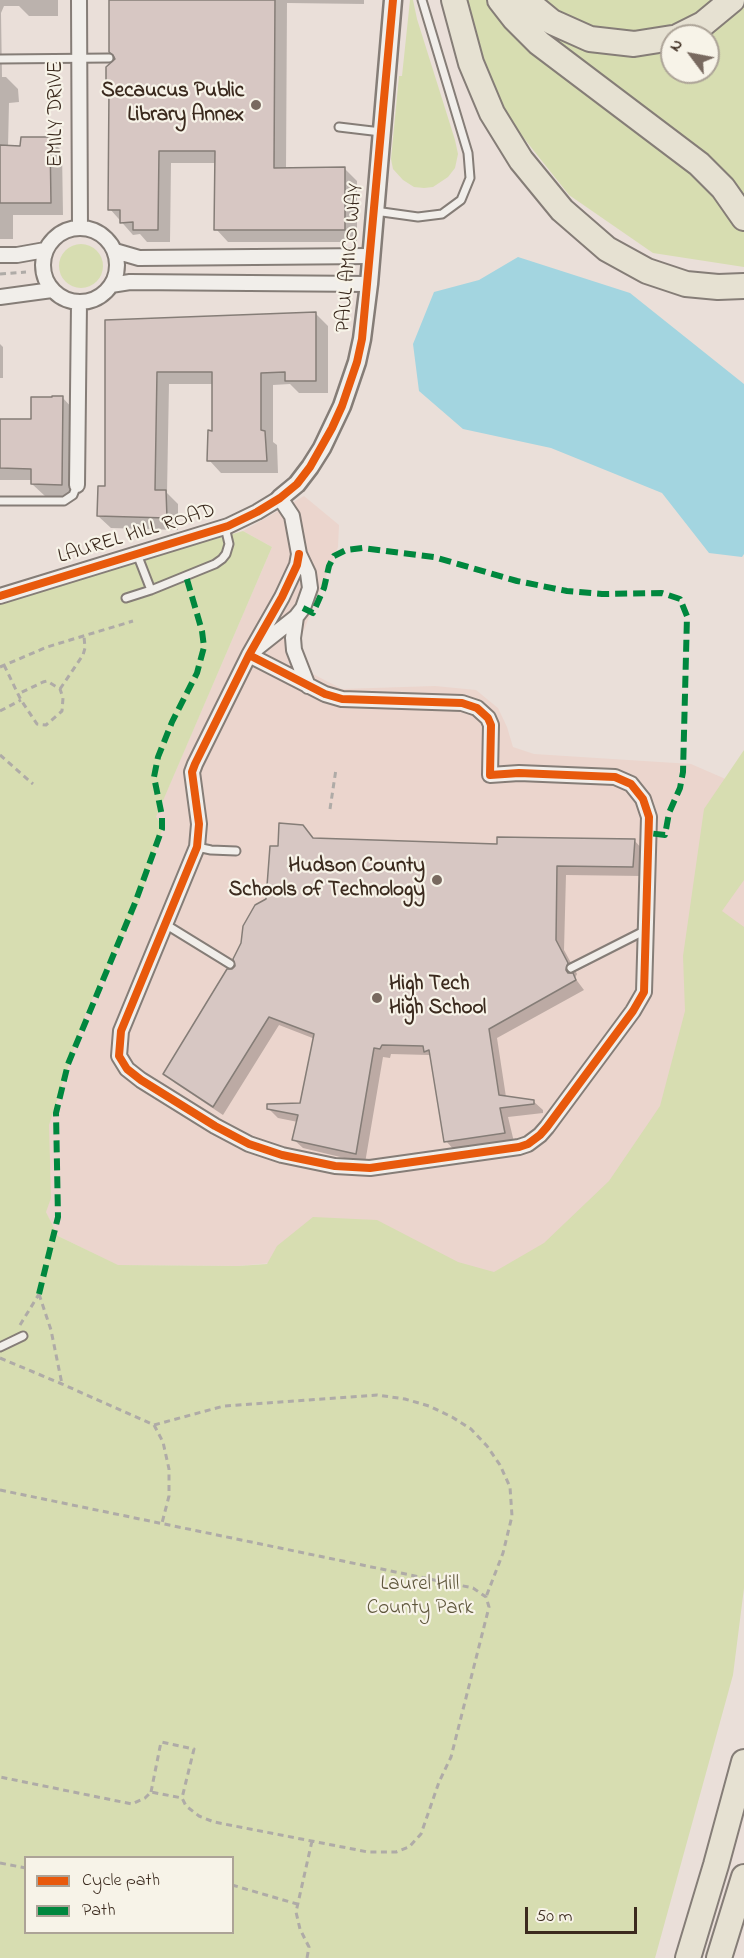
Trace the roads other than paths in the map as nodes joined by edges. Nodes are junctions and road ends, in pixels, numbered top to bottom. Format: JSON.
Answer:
{"nodes":[{"id":1,"x":79,"y":0,"type":"edge"},
{"id":2,"x":393,"y":0,"type":"edge"},
{"id":3,"x":422,"y":0,"type":"edge"},
{"id":4,"x":454,"y":0,"type":"edge"},
{"id":5,"x":500,"y":0,"type":"edge"},
{"id":6,"x":525,"y":0,"type":"edge"},
{"id":7,"x":732,"y":0,"type":"edge"},
{"id":8,"x":703,"y":24,"type":"edge"},
{"id":9,"x":660,"y":40,"type":"edge"},
{"id":10,"x":79,"y":58,"type":"junction"},
{"id":11,"x":109,"y":58,"type":"dead end"},
{"id":12,"x":0,"y":59,"type":"edge"},
{"id":13,"x":339,"y":127,"type":"dead end"},
{"id":14,"x":381,"y":132,"type":"junction"},
{"id":15,"x":374,"y":211,"type":"junction"},
{"id":16,"x":744,"y":218,"type":"edge"},
{"id":17,"x":80,"y":228,"type":"junction"},
{"id":18,"x":45,"y":250,"type":"junction"},
{"id":19,"x":115,"y":251,"type":"junction"},
{"id":20,"x":0,"y":255,"type":"edge"},
{"id":21,"x":370,"y":256,"type":"junction"},
{"id":22,"x":369,"y":284,"type":"junction"},
{"id":23,"x":111,"y":285,"type":"junction"},
{"id":24,"x":744,"y":286,"type":"edge"},
{"id":25,"x":52,"y":290,"type":"junction"},
{"id":26,"x":0,"y":297,"type":"edge"},
{"id":27,"x":79,"y":303,"type":"junction"},
{"id":28,"x":77,"y":485,"type":"joint"},
{"id":29,"x":280,"y":498,"type":"junction"},
{"id":30,"x":0,"y":501,"type":"edge"},
{"id":31,"x":225,"y":527,"type":"junction"},
{"id":32,"x":137,"y":554,"type":"junction"},
{"id":33,"x":298,"y":554,"type":"junction"},
{"id":34,"x":151,"y":590,"type":"junction"},
{"id":35,"x":0,"y":596,"type":"edge"},
{"id":36,"x":126,"y":598,"type":"dead end"},
{"id":37,"x":296,"y":617,"type":"junction"},
{"id":38,"x":249,"y":655,"type":"junction"},
{"id":39,"x":309,"y":686,"type":"junction"},
{"id":40,"x":491,"y":752,"type":"junction"},
{"id":41,"x":519,"y":773,"type":"junction"},
{"id":42,"x":197,"y":847,"type":"junction"},
{"id":43,"x":236,"y":851,"type":"dead end"},
{"id":44,"x":165,"y":924,"type":"junction"},
{"id":45,"x":646,"y":929,"type":"junction"},
{"id":46,"x":230,"y":964,"type":"dead end"},
{"id":47,"x":571,"y":968,"type":"dead end"},
{"id":48,"x":23,"y":1336,"type":"dead end"},
{"id":49,"x":3,"y":1345,"type":"edge"},
{"id":50,"x":744,"y":1762,"type":"edge"},
{"id":51,"x":744,"y":1877,"type":"edge"},
{"id":52,"x":688,"y":1958,"type":"edge"},
{"id":53,"x":719,"y":1958,"type":"edge"}],
"edges":[{"from":1,"to":10,"type":"street","name":"EMILY DRIVE"},
{"from":2,"to":14,"type":"street","name":"PAUL AMICO WAY"},
{"from":3,"to":15,"type":"lane"},
{"from":4,"to":24,"type":"highway"},
{"from":5,"to":16,"type":"highway"},
{"from":6,"to":9,"type":"highway"},
{"from":7,"to":8,"type":"highway"},
{"from":10,"to":11,"type":"lane"},
{"from":10,"to":12,"type":"lane"},
{"from":10,"to":17,"type":"street","name":"EMILY DRIVE"},
{"from":13,"to":14,"type":"lane"},
{"from":14,"to":15,"type":"street","name":"PAUL AMICO WAY"},
{"from":15,"to":21,"type":"street","name":"PAUL AMICO WAY"},
{"from":17,"to":18,"type":"street"},
{"from":17,"to":19,"type":"street"},
{"from":18,"to":20,"type":"street"},
{"from":18,"to":25,"type":"street"},
{"from":19,"to":21,"type":"street"},
{"from":19,"to":23,"type":"street"},
{"from":21,"to":22,"type":"street","name":"PAUL AMICO WAY"},
{"from":22,"to":23,"type":"street"},
{"from":22,"to":29,"type":"street","name":"PAUL AMICO WAY"},
{"from":23,"to":27,"type":"street"},
{"from":25,"to":26,"type":"street"},
{"from":25,"to":27,"type":"street"},
{"from":27,"to":28,"type":"street"},
{"from":28,"to":30,"type":"lane"},
{"from":29,"to":31,"type":"street","name":"LAUREL HILL ROAD"},
{"from":29,"to":33,"type":"street"},
{"from":31,"to":32,"type":"street","name":"LAUREL HILL ROAD"},
{"from":31,"to":34,"type":"lane"},
{"from":32,"to":34,"type":"lane"},
{"from":32,"to":35,"type":"street","name":"LAUREL HILL ROAD"},
{"from":33,"to":37,"type":"street"},
{"from":33,"to":38,"type":"street"},
{"from":34,"to":36,"type":"lane"},
{"from":37,"to":38,"type":"street"},
{"from":37,"to":39,"type":"street"},
{"from":38,"to":39,"type":"street"},
{"from":38,"to":42,"type":"street"},
{"from":39,"to":40,"type":"street"},
{"from":40,"to":41,"type":"street"},
{"from":40,"to":41,"type":"street"},
{"from":41,"to":45,"type":"street"},
{"from":42,"to":43,"type":"lane"},
{"from":42,"to":44,"type":"street"},
{"from":44,"to":45,"type":"street"},
{"from":44,"to":46,"type":"lane"},
{"from":45,"to":47,"type":"lane"},
{"from":48,"to":49,"type":"lane"},
{"from":50,"to":52,"type":"highway"},
{"from":51,"to":53,"type":"highway"}]}
